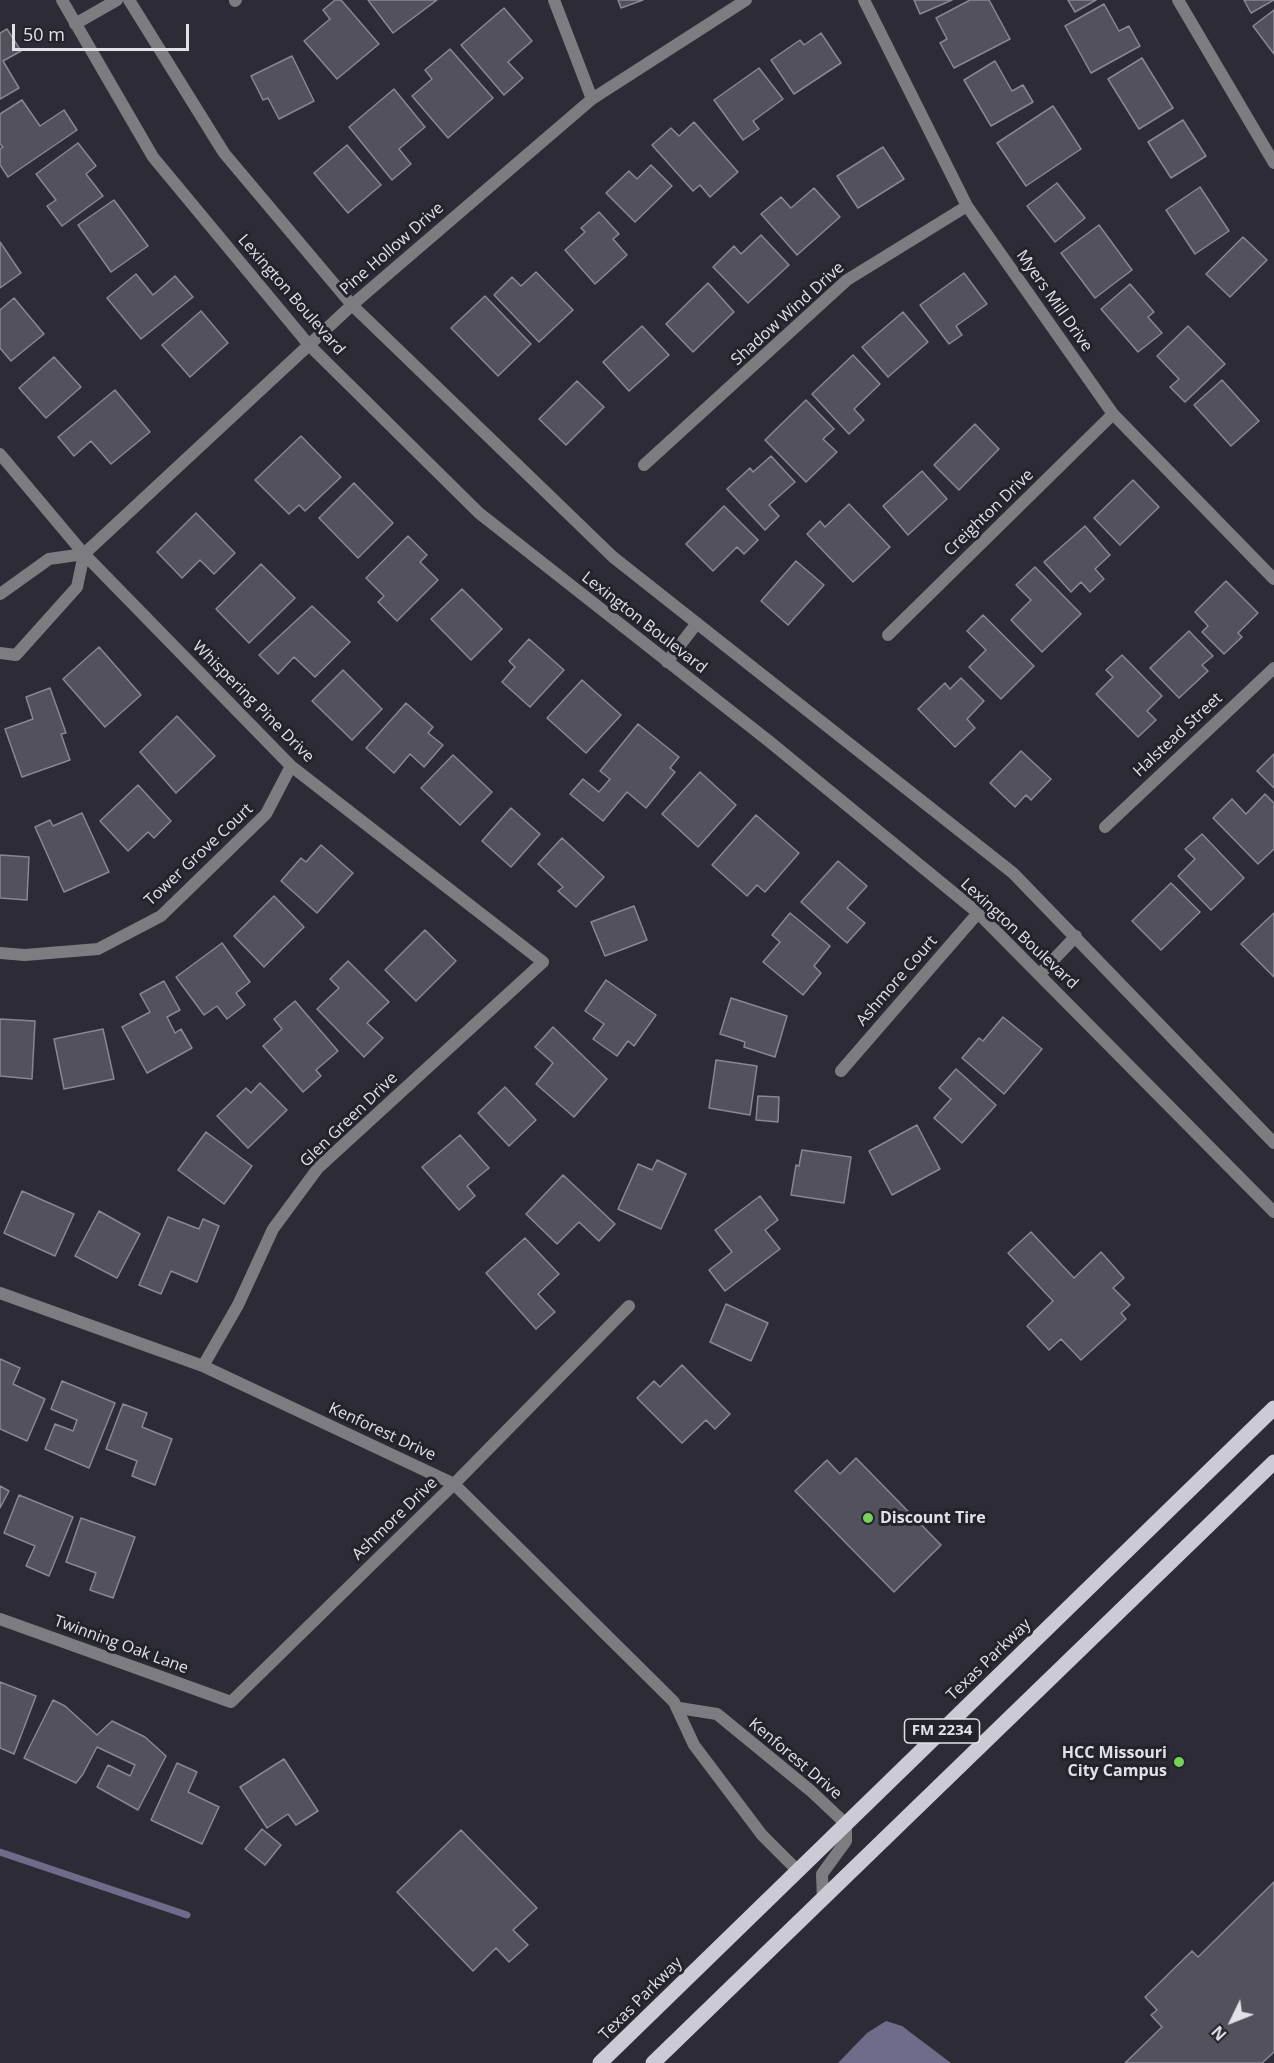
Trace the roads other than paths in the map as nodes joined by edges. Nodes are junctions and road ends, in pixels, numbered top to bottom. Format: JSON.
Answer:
{"nodes":[{"id":1,"x":62,"y":0,"type":"edge"},
{"id":2,"x":117,"y":0,"type":"edge"},
{"id":3,"x":129,"y":0,"type":"edge"},
{"id":4,"x":554,"y":0,"type":"edge"},
{"id":5,"x":746,"y":0,"type":"edge"},
{"id":6,"x":864,"y":0,"type":"edge"},
{"id":7,"x":1178,"y":0,"type":"edge"},
{"id":8,"x":75,"y":24,"type":"junction"},
{"id":9,"x":592,"y":99,"type":"junction"},
{"id":10,"x":1274,"y":164,"type":"edge"},
{"id":11,"x":967,"y":206,"type":"junction"},
{"id":12,"x":352,"y":305,"type":"junction"},
{"id":13,"x":309,"y":345,"type":"junction"},
{"id":14,"x":1113,"y":414,"type":"junction"},
{"id":15,"x":0,"y":454,"type":"edge"},
{"id":16,"x":644,"y":465,"type":"dead end"},
{"id":17,"x":84,"y":554,"type":"junction"},
{"id":18,"x":1274,"y":579,"type":"edge"},
{"id":19,"x":0,"y":594,"type":"edge"},
{"id":20,"x":697,"y":623,"type":"junction"},
{"id":21,"x":888,"y":635,"type":"dead end"},
{"id":22,"x":0,"y":653,"type":"edge"},
{"id":23,"x":667,"y":662,"type":"junction"},
{"id":24,"x":1274,"y":668,"type":"edge"},
{"id":25,"x":291,"y":766,"type":"junction"},
{"id":26,"x":1105,"y":826,"type":"dead end"},
{"id":27,"x":978,"y":913,"type":"junction"},
{"id":28,"x":1076,"y":936,"type":"junction"},
{"id":29,"x":0,"y":953,"type":"edge"},
{"id":30,"x":543,"y":962,"type":"joint"},
{"id":31,"x":1040,"y":974,"type":"junction"},
{"id":32,"x":841,"y":1071,"type":"dead end"},
{"id":33,"x":1274,"y":1143,"type":"edge"},
{"id":34,"x":1274,"y":1212,"type":"edge"},
{"id":35,"x":0,"y":1293,"type":"edge"},
{"id":36,"x":629,"y":1306,"type":"dead end"},
{"id":37,"x":203,"y":1366,"type":"junction"},
{"id":38,"x":1274,"y":1408,"type":"edge"},
{"id":39,"x":1274,"y":1462,"type":"edge"},
{"id":40,"x":454,"y":1484,"type":"junction"},
{"id":41,"x":0,"y":1619,"type":"edge"},
{"id":42,"x":231,"y":1702,"type":"joint"},
{"id":43,"x":679,"y":1708,"type":"junction"},
{"id":44,"x":846,"y":1824,"type":"junction"},
{"id":45,"x":797,"y":1870,"type":"junction"},
{"id":46,"x":823,"y":1899,"type":"junction"},
{"id":47,"x":600,"y":2063,"type":"edge"},
{"id":48,"x":653,"y":2063,"type":"edge"}],
"edges":[{"from":1,"to":8,"type":"street","name":"Lexington Boulevard"},
{"from":2,"to":8,"type":"street"},
{"from":3,"to":12,"type":"street","name":"Lexington Boulevard"},
{"from":4,"to":9,"type":"street"},
{"from":5,"to":9,"type":"street","name":"Pine Hollow Drive"},
{"from":6,"to":11,"type":"street","name":"Myers Mill Drive"},
{"from":7,"to":10,"type":"street"},
{"from":8,"to":13,"type":"street","name":"Lexington Boulevard"},
{"from":9,"to":12,"type":"street","name":"Pine Hollow Drive"},
{"from":11,"to":14,"type":"street","name":"Myers Mill Drive"},
{"from":11,"to":16,"type":"street","name":"Shadow Wind Drive"},
{"from":12,"to":13,"type":"street","name":"Pine Hollow Drive"},
{"from":12,"to":20,"type":"street","name":"Lexington Boulevard"},
{"from":13,"to":17,"type":"street","name":"Pine Hollow Drive"},
{"from":13,"to":23,"type":"street","name":"Lexington Boulevard"},
{"from":14,"to":18,"type":"street","name":"Myers Mill Drive"},
{"from":14,"to":21,"type":"street","name":"Creighton Drive"},
{"from":15,"to":17,"type":"street","name":"Whispering Pine Drive"},
{"from":17,"to":19,"type":"street"},
{"from":17,"to":22,"type":"street"},
{"from":17,"to":25,"type":"street","name":"Whispering Pine Drive"},
{"from":20,"to":23,"type":"street"},
{"from":20,"to":28,"type":"street","name":"Lexington Boulevard"},
{"from":23,"to":27,"type":"street","name":"Lexington Boulevard"},
{"from":24,"to":26,"type":"street","name":"Halstead Street"},
{"from":25,"to":29,"type":"street","name":"Tower Grove Court"},
{"from":25,"to":30,"type":"street","name":"Whispering Pine Drive"},
{"from":27,"to":31,"type":"street","name":"Lexington Boulevard"},
{"from":27,"to":32,"type":"street","name":"Ashmore Court"},
{"from":28,"to":31,"type":"street"},
{"from":28,"to":33,"type":"street","name":"Lexington Boulevard"},
{"from":30,"to":37,"type":"street","name":"Glen Green Drive"},
{"from":31,"to":34,"type":"street","name":"Lexington Boulevard"},
{"from":35,"to":37,"type":"street","name":"Kenforest Drive"},
{"from":36,"to":40,"type":"street","name":"Ashmore Drive"},
{"from":37,"to":40,"type":"street","name":"Kenforest Drive"},
{"from":38,"to":44,"type":"main road","name":"Texas Parkway","number":"FM 2234"},
{"from":39,"to":46,"type":"main road","number":"FM 2234"},
{"from":40,"to":42,"type":"street","name":"Ashmore Drive"},
{"from":40,"to":43,"type":"street","name":"Kenforest Drive"},
{"from":41,"to":42,"type":"street","name":"Twinning Oak Lane"},
{"from":43,"to":44,"type":"street","name":"Kenforest Drive"},
{"from":43,"to":45,"type":"street","name":"Kenforest Drive"},
{"from":44,"to":45,"type":"main road","name":"Texas Parkway","number":"FM 2234"},
{"from":44,"to":46,"type":"street","name":"Kenforest Drive"},
{"from":45,"to":47,"type":"main road","name":"Texas Parkway","number":"FM 2234"},
{"from":46,"to":48,"type":"main road","number":"FM 2234"}]}
